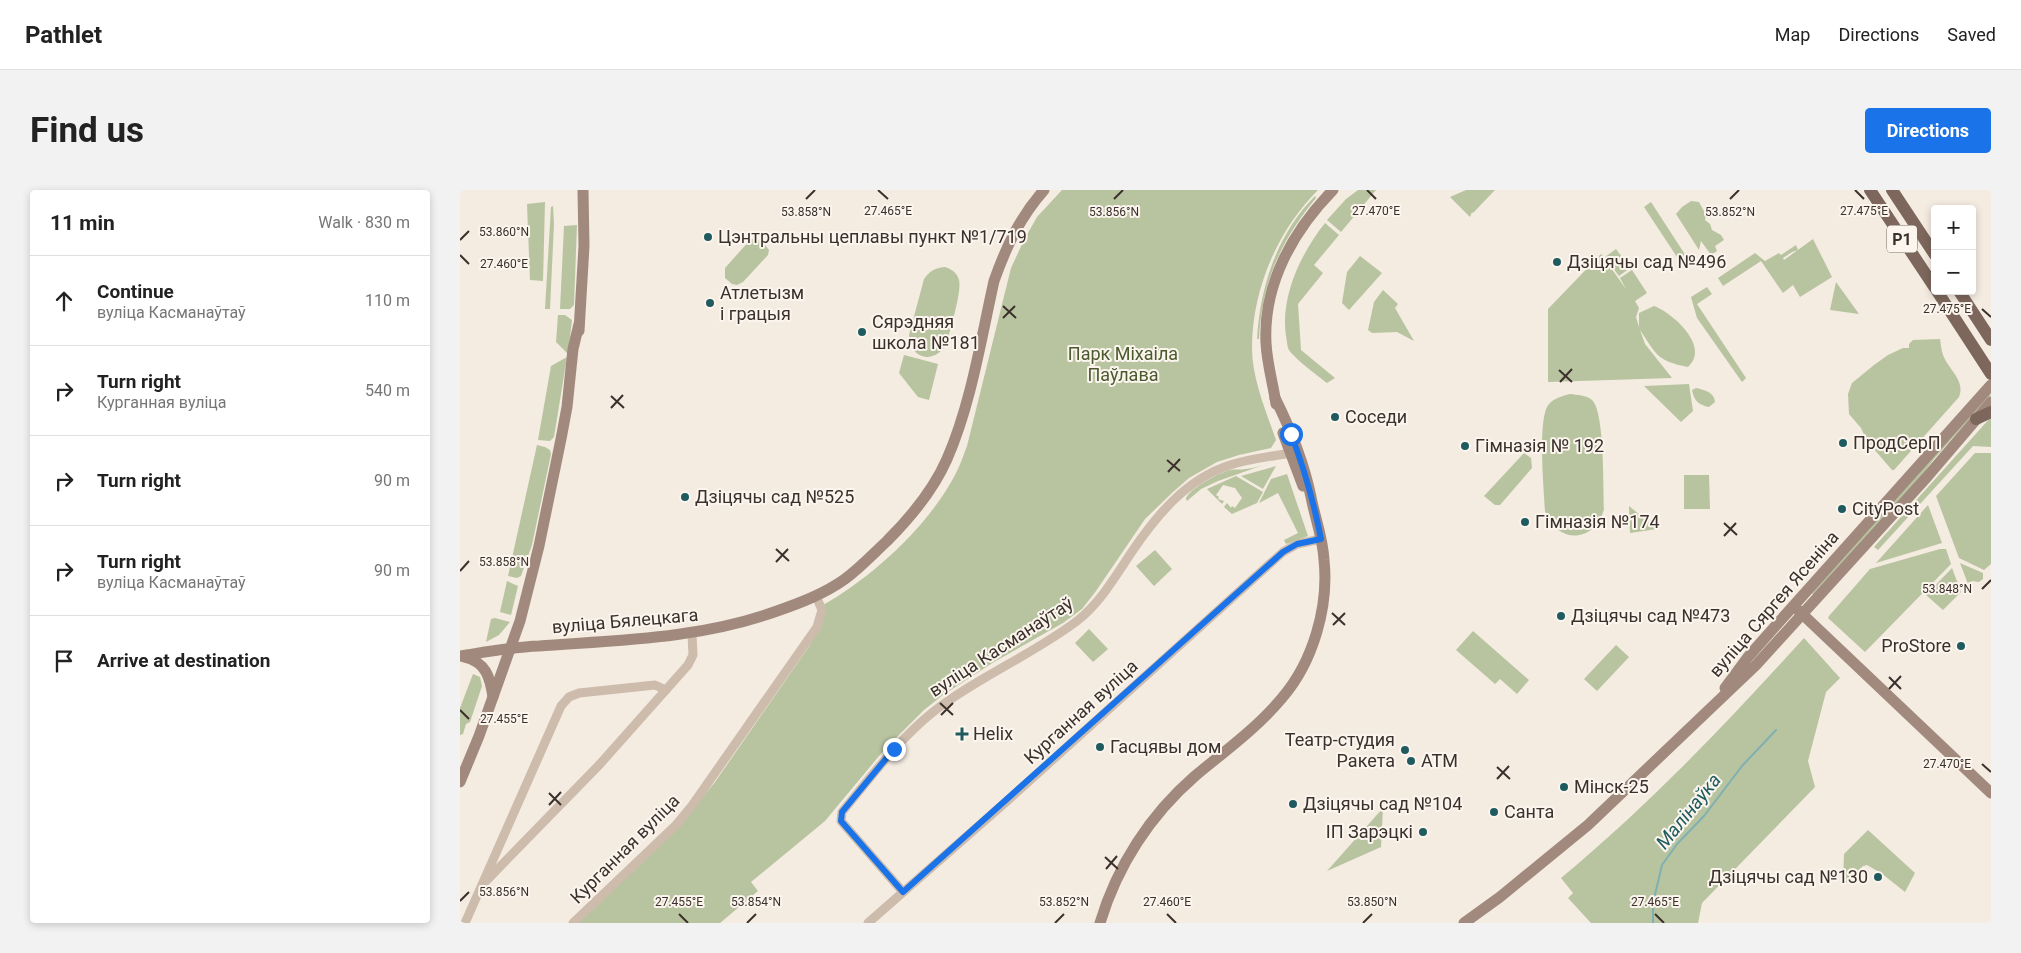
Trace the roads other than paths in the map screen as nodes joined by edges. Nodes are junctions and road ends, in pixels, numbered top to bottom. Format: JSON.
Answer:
{"nodes":[{"id":1,"x":583,"y":190,"type":"edge"},
{"id":2,"x":1044,"y":190,"type":"edge"},
{"id":3,"x":1333,"y":190,"type":"edge"},
{"id":4,"x":1870,"y":190,"type":"edge"},
{"id":5,"x":1892,"y":190,"type":"edge"},
{"id":6,"x":1932,"y":250,"type":"edge"},
{"id":7,"x":1931,"y":282,"type":"edge"},
{"id":8,"x":1940,"y":295,"type":"edge"},
{"id":9,"x":1962,"y":295,"type":"edge"},
{"id":10,"x":1987,"y":332,"type":"edge"},
{"id":11,"x":1991,"y":340,"type":"edge"},
{"id":12,"x":1991,"y":374,"type":"edge"},
{"id":13,"x":1991,"y":385,"type":"edge"},
{"id":14,"x":1991,"y":402,"type":"edge"},
{"id":15,"x":1991,"y":412,"type":"edge"},
{"id":16,"x":1976,"y":419,"type":"junction"},
{"id":17,"x":1294,"y":453,"type":"junction"},
{"id":18,"x":1321,"y":539,"type":"junction"},
{"id":19,"x":816,"y":596,"type":"junction"},
{"id":20,"x":1794,"y":605,"type":"junction"},
{"id":21,"x":1803,"y":615,"type":"junction"},
{"id":22,"x":692,"y":634,"type":"junction"},
{"id":23,"x":511,"y":648,"type":"junction"},
{"id":24,"x":460,"y":656,"type":"edge"},
{"id":25,"x":666,"y":690,"type":"junction"},
{"id":26,"x":493,"y":698,"type":"junction"},
{"id":27,"x":1706,"y":714,"type":"junction"},
{"id":28,"x":460,"y":782,"type":"edge"},
{"id":29,"x":1991,"y":793,"type":"edge"},
{"id":30,"x":482,"y":885,"type":"junction"},
{"id":31,"x":903,"y":892,"type":"junction"},
{"id":32,"x":465,"y":923,"type":"edge"},
{"id":33,"x":573,"y":923,"type":"edge"},
{"id":34,"x":868,"y":923,"type":"edge"},
{"id":35,"x":1100,"y":923,"type":"edge"},
{"id":36,"x":1464,"y":923,"type":"edge"}],
"edges":[{"from":1,"to":23,"type":"main road"},
{"from":2,"to":19,"type":"main road","name":"вуліца Бялецкага"},
{"from":3,"to":17,"type":"main road"},
{"from":4,"to":7,"type":"main road","number":"Р1"},
{"from":5,"to":6,"type":"main road","number":"Р1"},
{"from":8,"to":12,"type":"main road"},
{"from":9,"to":10,"type":"main road"},
{"from":10,"to":11,"type":"main road"},
{"from":13,"to":20,"type":"main road","name":"вуліца Сяргея Ясеніна"},
{"from":14,"to":16,"type":"main road","name":"вуліца Сяргея Ясеніна"},
{"from":15,"to":16,"type":"main road"},
{"from":16,"to":21,"type":"main road","name":"вуліца Сяргея Ясеніна"},
{"from":17,"to":18,"type":"main road"},
{"from":17,"to":31,"type":"street","name":"вуліца Касманаўтаў"},
{"from":18,"to":31,"type":"street","name":"Курганная вуліца"},
{"from":18,"to":35,"type":"main road"},
{"from":19,"to":22,"type":"main road","name":"вуліца Бялецкага"},
{"from":19,"to":33,"type":"street","name":"Курганная вуліца"},
{"from":20,"to":21,"type":"main road"},
{"from":20,"to":27,"type":"main road","name":"вуліца Сяргея Ясеніна"},
{"from":21,"to":27,"type":"main road","name":"вуліца Сяргея Ясеніна"},
{"from":21,"to":29,"type":"main road"},
{"from":22,"to":23,"type":"main road","name":"вуліца Бялецкага"},
{"from":22,"to":25,"type":"street"},
{"from":23,"to":24,"type":"main road","name":"вуліца Бялецкага"},
{"from":23,"to":26,"type":"main road"},
{"from":24,"to":26,"type":"main road"},
{"from":25,"to":30,"type":"street"},
{"from":25,"to":30,"type":"street"},
{"from":26,"to":28,"type":"main road"},
{"from":27,"to":36,"type":"main road","name":"вуліца Сяргея Ясеніна"},
{"from":30,"to":32,"type":"street"},
{"from":31,"to":34,"type":"street","name":"Курганная вуліца"}]}
